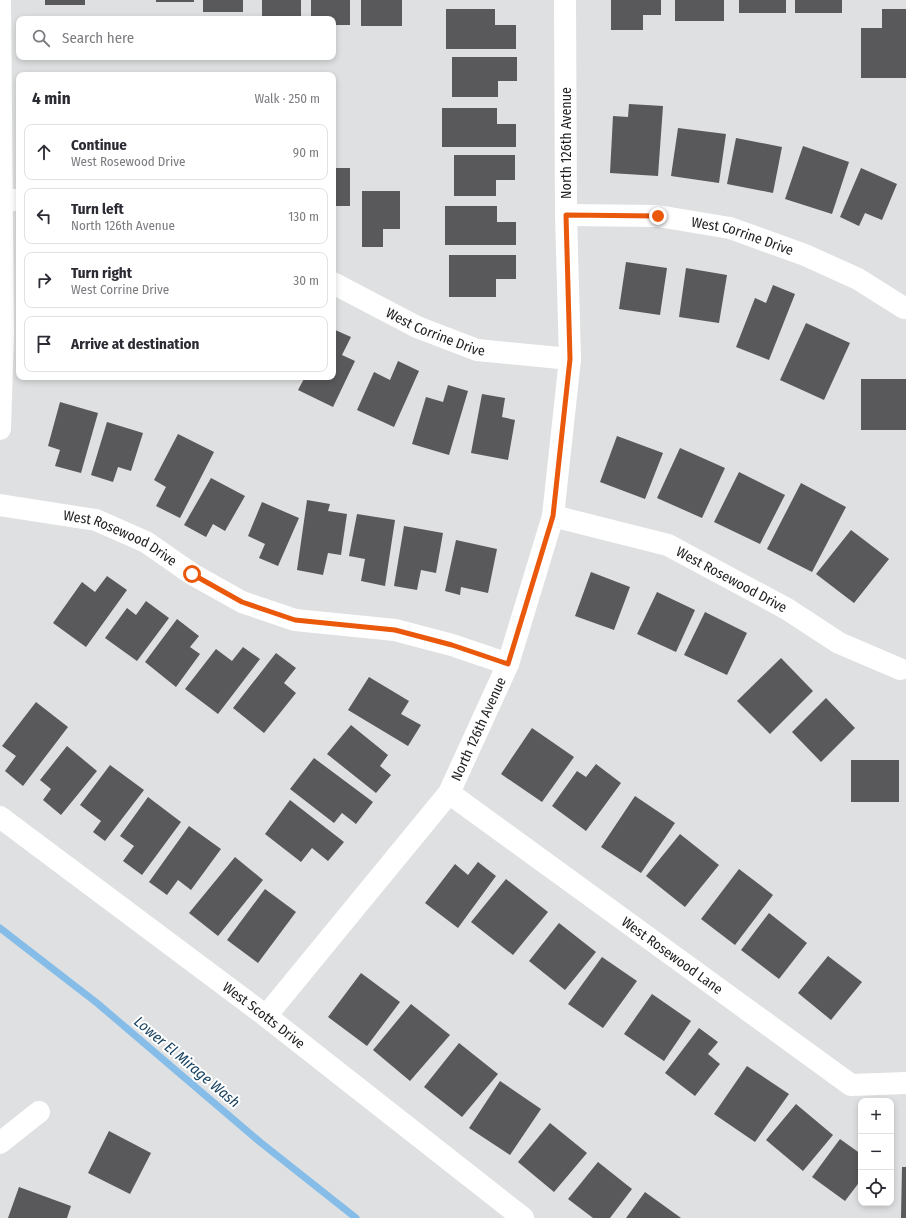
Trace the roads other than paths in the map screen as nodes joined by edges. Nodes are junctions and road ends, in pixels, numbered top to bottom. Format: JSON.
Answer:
{"nodes":[{"id":1,"x":0,"y":0,"type":"edge"},
{"id":2,"x":565,"y":0,"type":"edge"},
{"id":3,"x":10,"y":200,"type":"edge"},
{"id":4,"x":566,"y":215,"type":"junction"},
{"id":5,"x":336,"y":285,"type":"edge"},
{"id":6,"x":904,"y":308,"type":"dead end"},
{"id":7,"x":2,"y":334,"type":"edge"},
{"id":8,"x":570,"y":359,"type":"junction"},
{"id":9,"x":0,"y":429,"type":"edge"},
{"id":10,"x":0,"y":505,"type":"edge"},
{"id":11,"x":553,"y":516,"type":"junction"},
{"id":12,"x":508,"y":664,"type":"junction"},
{"id":13,"x":900,"y":669,"type":"dead end"},
{"id":14,"x":449,"y":793,"type":"junction"},
{"id":15,"x":0,"y":817,"type":"edge"},
{"id":16,"x":266,"y":1016,"type":"junction"},
{"id":17,"x":906,"y":1083,"type":"edge"},
{"id":18,"x":39,"y":1112,"type":"dead end"},
{"id":19,"x":0,"y":1143,"type":"edge"},
{"id":20,"x":523,"y":1218,"type":"edge"}],
"edges":[{"from":1,"to":3,"type":"street"},
{"from":2,"to":4,"type":"street","name":"North 126th Avenue"},
{"from":3,"to":7,"type":"street"},
{"from":4,"to":6,"type":"street","name":"West Corrine Drive"},
{"from":4,"to":8,"type":"street","name":"North 126th Avenue"},
{"from":5,"to":8,"type":"street","name":"West Corrine Drive"},
{"from":7,"to":9,"type":"street"},
{"from":8,"to":11,"type":"street","name":"North 126th Avenue"},
{"from":10,"to":12,"type":"street","name":"West Rosewood Drive"},
{"from":11,"to":12,"type":"street","name":"North 126th Avenue"},
{"from":11,"to":13,"type":"street","name":"West Rosewood Drive"},
{"from":12,"to":14,"type":"street","name":"North 126th Avenue"},
{"from":14,"to":16,"type":"street","name":"North 126th Avenue"},
{"from":14,"to":17,"type":"street","name":"West Rosewood Lane"},
{"from":15,"to":16,"type":"street","name":"West Scotts Drive"},
{"from":16,"to":20,"type":"street","name":"West Scotts Drive"},
{"from":18,"to":19,"type":"street"}]}
